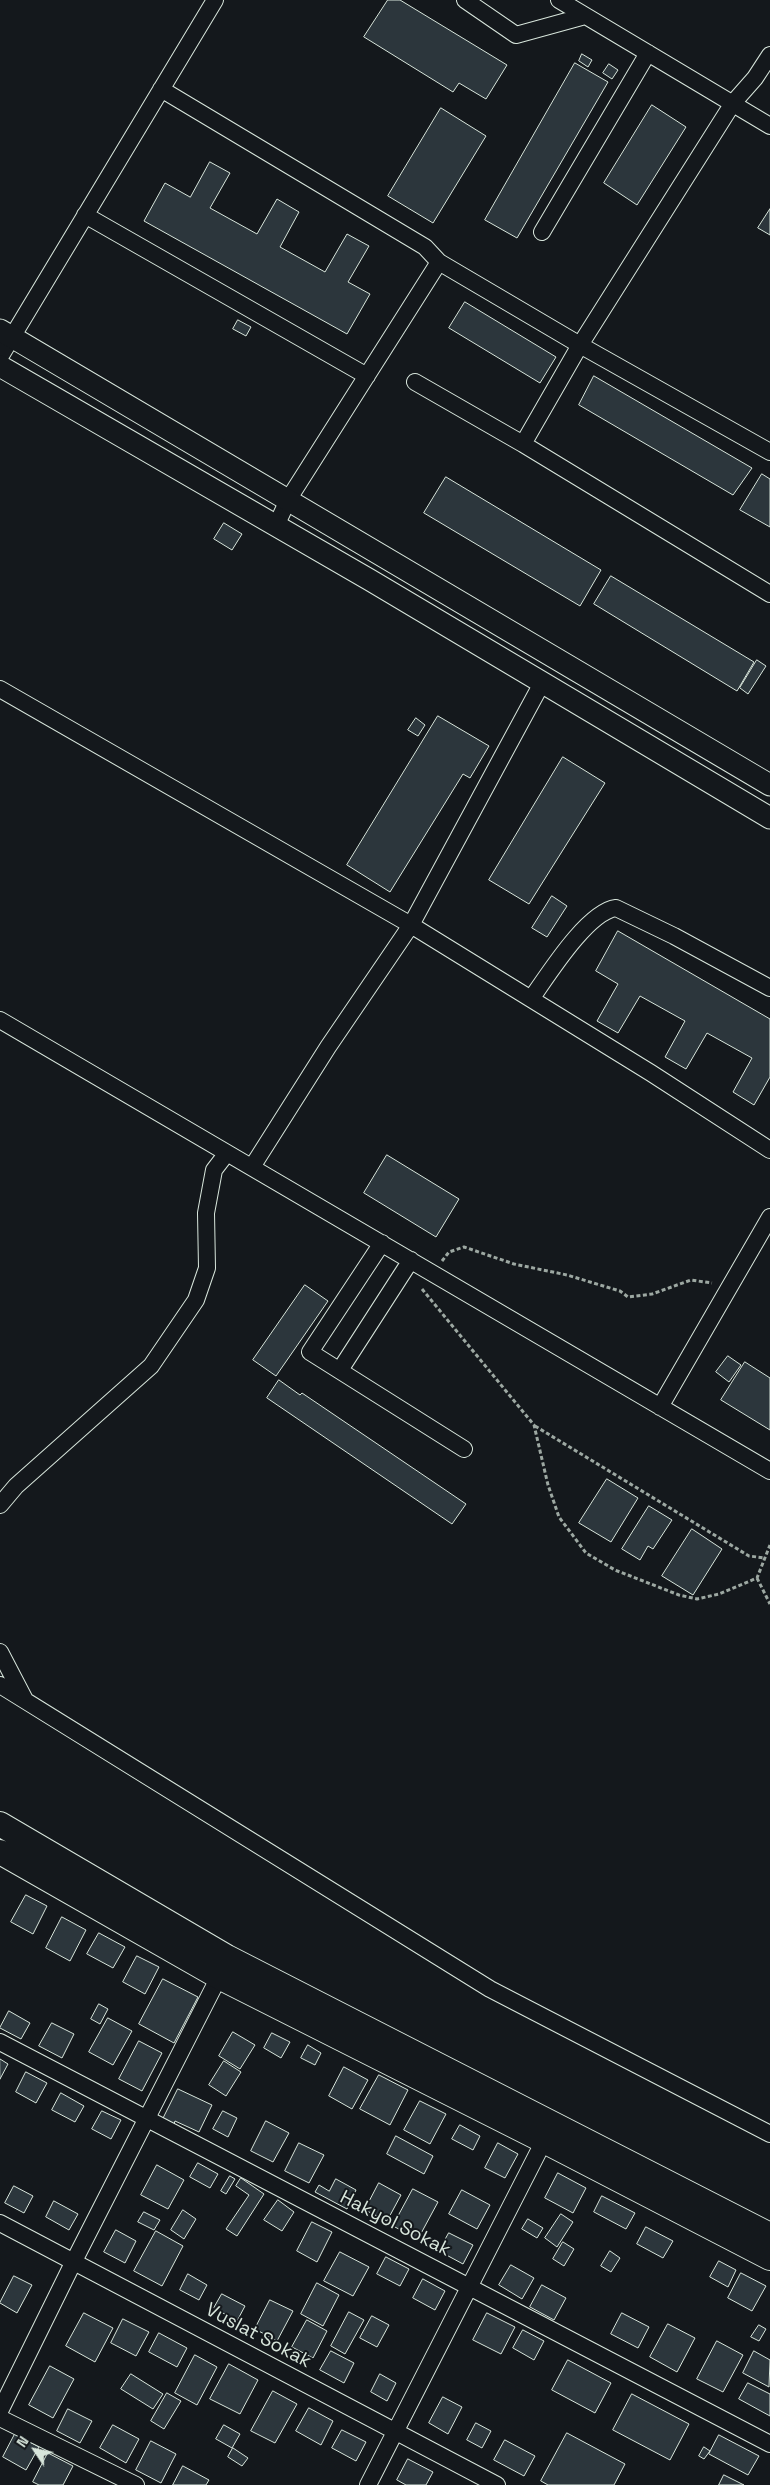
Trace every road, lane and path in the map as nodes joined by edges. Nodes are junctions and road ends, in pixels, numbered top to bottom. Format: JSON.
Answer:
{"nodes":[{"id":1,"x":215,"y":0,"type":"edge"},
{"id":2,"x":465,"y":0,"type":"edge"},
{"id":3,"x":559,"y":0,"type":"edge"},
{"id":4,"x":585,"y":16,"type":"junction"},
{"id":5,"x":648,"y":53,"type":"junction"},
{"id":6,"x":770,"y":55,"type":"edge"},
{"id":7,"x":161,"y":90,"type":"junction"},
{"id":8,"x":733,"y":103,"type":"junction"},
{"id":9,"x":770,"y":126,"type":"edge"},
{"id":10,"x":85,"y":215,"type":"junction"},
{"id":11,"x":542,"y":232,"type":"dead end"},
{"id":12,"x":439,"y":262,"type":"junction"},
{"id":13,"x":6,"y":334,"type":"edge"},
{"id":14,"x":580,"y":346,"type":"junction"},
{"id":15,"x":0,"y":357,"type":"edge"},
{"id":16,"x":0,"y":366,"type":"edge"},
{"id":17,"x":367,"y":376,"type":"junction"},
{"id":18,"x":415,"y":382,"type":"dead end"},
{"id":19,"x":523,"y":444,"type":"junction"},
{"id":20,"x":770,"y":452,"type":"edge"},
{"id":21,"x":288,"y":500,"type":"junction"},
{"id":22,"x":276,"y":526,"type":"junction"},
{"id":23,"x":770,"y":594,"type":"edge"},
{"id":24,"x":542,"y":683,"type":"junction"},
{"id":25,"x":0,"y":689,"type":"edge"},
{"id":26,"x":770,"y":784,"type":"edge"},
{"id":27,"x":770,"y":818,"type":"edge"},
{"id":28,"x":411,"y":925,"type":"junction"},
{"id":29,"x":770,"y":988,"type":"edge"},
{"id":30,"x":532,"y":999,"type":"junction"},
{"id":31,"x":0,"y":1020,"type":"edge"},
{"id":32,"x":770,"y":1150,"type":"edge"},
{"id":33,"x":227,"y":1153,"type":"junction"},
{"id":34,"x":252,"y":1167,"type":"junction"},
{"id":35,"x":770,"y":1217,"type":"edge"},
{"id":36,"x":382,"y":1243,"type":"junction"},
{"id":37,"x":408,"y":1264,"type":"junction"},
{"id":38,"x":432,"y":1273,"type":"junction"},
{"id":39,"x":730,"y":1289,"type":"junction"},
{"id":40,"x":340,"y":1370,"type":"junction"},
{"id":41,"x":660,"y":1406,"type":"junction"},
{"id":42,"x":534,"y":1426,"type":"junction"},
{"id":43,"x":464,"y":1449,"type":"dead end"},
{"id":44,"x":770,"y":1471,"type":"edge"},
{"id":45,"x":0,"y":1505,"type":"edge"},
{"id":46,"x":770,"y":1545,"type":"edge"},
{"id":47,"x":765,"y":1558,"type":"junction"},
{"id":48,"x":757,"y":1578,"type":"junction"},
{"id":49,"x":770,"y":1604,"type":"edge"},
{"id":50,"x":0,"y":1652,"type":"edge"},
{"id":51,"x":0,"y":1685,"type":"edge"},
{"id":52,"x":24,"y":1698,"type":"junction"},
{"id":53,"x":0,"y":1824,"type":"edge"},
{"id":54,"x":0,"y":1852,"type":"edge"},
{"id":55,"x":224,"y":1967,"type":"junction"},
{"id":56,"x":0,"y":2042,"type":"edge"},
{"id":57,"x":147,"y":2118,"type":"junction"},
{"id":58,"x":549,"y":2132,"type":"junction"},
{"id":59,"x":770,"y":2134,"type":"edge"},
{"id":60,"x":0,"y":2224,"type":"edge"},
{"id":61,"x":770,"y":2235,"type":"edge"},
{"id":62,"x":770,"y":2258,"type":"edge"},
{"id":63,"x":74,"y":2261,"type":"junction"},
{"id":64,"x":471,"y":2287,"type":"junction"},
{"id":65,"x":0,"y":2411,"type":"edge"},
{"id":66,"x":0,"y":2418,"type":"edge"},
{"id":67,"x":395,"y":2431,"type":"junction"},
{"id":68,"x":770,"y":2444,"type":"edge"},
{"id":69,"x":136,"y":2485,"type":"edge"},
{"id":70,"x":368,"y":2485,"type":"edge"},
{"id":71,"x":497,"y":2485,"type":"edge"}],
"edges":[{"from":1,"to":7,"type":"street"},
{"from":2,"to":4,"type":"street"},
{"from":3,"to":4,"type":"street"},
{"from":4,"to":5,"type":"street"},
{"from":5,"to":8,"type":"street"},
{"from":5,"to":11,"type":"street"},
{"from":6,"to":8,"type":"street"},
{"from":7,"to":10,"type":"street"},
{"from":7,"to":12,"type":"street"},
{"from":8,"to":9,"type":"street"},
{"from":8,"to":14,"type":"street"},
{"from":10,"to":13,"type":"street"},
{"from":10,"to":17,"type":"street"},
{"from":12,"to":14,"type":"street"},
{"from":12,"to":17,"type":"street"},
{"from":13,"to":15,"type":"street"},
{"from":13,"to":21,"type":"street"},
{"from":14,"to":19,"type":"street"},
{"from":14,"to":20,"type":"street"},
{"from":16,"to":22,"type":"street"},
{"from":17,"to":21,"type":"street"},
{"from":18,"to":19,"type":"street"},
{"from":19,"to":23,"type":"street"},
{"from":21,"to":22,"type":"street"},
{"from":21,"to":26,"type":"street"},
{"from":22,"to":24,"type":"street"},
{"from":24,"to":27,"type":"street"},
{"from":24,"to":28,"type":"street"},
{"from":25,"to":28,"type":"street"},
{"from":28,"to":30,"type":"street"},
{"from":28,"to":34,"type":"street"},
{"from":29,"to":30,"type":"street"},
{"from":30,"to":32,"type":"street"},
{"from":31,"to":33,"type":"street"},
{"from":33,"to":34,"type":"street"},
{"from":33,"to":45,"type":"street"},
{"from":34,"to":36,"type":"street"},
{"from":35,"to":39,"type":"street"},
{"from":36,"to":37,"type":"street"},
{"from":36,"to":40,"type":"street"},
{"from":37,"to":38,"type":"street"},
{"from":37,"to":40,"type":"street"},
{"from":37,"to":42,"type":"path"},
{"from":38,"to":39,"type":"path"},
{"from":38,"to":41,"type":"street"},
{"from":39,"to":41,"type":"street"},
{"from":40,"to":43,"type":"street"},
{"from":41,"to":44,"type":"street"},
{"from":42,"to":47,"type":"path"},
{"from":42,"to":48,"type":"path"},
{"from":46,"to":47,"type":"path"},
{"from":47,"to":48,"type":"path"},
{"from":48,"to":49,"type":"path"},
{"from":50,"to":52,"type":"street"},
{"from":51,"to":52,"type":"street"},
{"from":52,"to":59,"type":"street"},
{"from":53,"to":55,"type":"main road"},
{"from":54,"to":55,"type":"main road"},
{"from":55,"to":57,"type":"street"},
{"from":55,"to":58,"type":"main road"},
{"from":56,"to":57,"type":"street","name":"Hakyol Sokak"},
{"from":57,"to":63,"type":"street"},
{"from":57,"to":64,"type":"street","name":"Hakyol Sokak"},
{"from":58,"to":61,"type":"main road"},
{"from":58,"to":62,"type":"main road"},
{"from":58,"to":64,"type":"street"},
{"from":60,"to":63,"type":"street","name":"Vuslat Sokak"},
{"from":63,"to":65,"type":"street"},
{"from":63,"to":67,"type":"street","name":"Vuslat Sokak"},
{"from":64,"to":67,"type":"street"},
{"from":64,"to":68,"type":"street","name":"Hakyol Sokak"},
{"from":66,"to":69,"type":"street"},
{"from":67,"to":70,"type":"street"},
{"from":67,"to":71,"type":"street","name":"Vuslat Sokak"}]}
